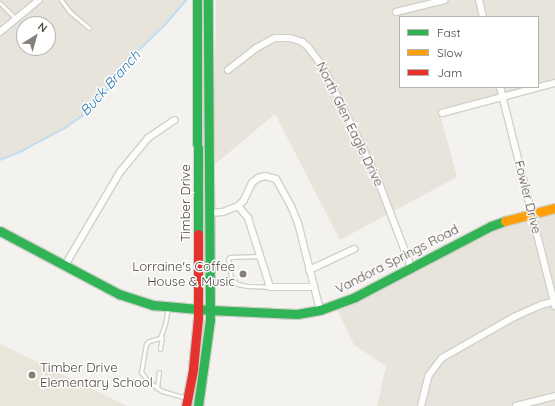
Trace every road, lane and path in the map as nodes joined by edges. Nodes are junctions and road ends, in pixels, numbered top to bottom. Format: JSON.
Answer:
{"nodes":[{"id":1,"x":40,"y":0,"type":"edge"},
{"id":2,"x":61,"y":0,"type":"edge"},
{"id":3,"x":197,"y":0,"type":"edge"},
{"id":4,"x":208,"y":0,"type":"edge"},
{"id":5,"x":445,"y":0,"type":"edge"},
{"id":6,"x":479,"y":0,"type":"edge"},
{"id":7,"x":0,"y":3,"type":"edge"},
{"id":8,"x":396,"y":12,"type":"dead end"},
{"id":9,"x":20,"y":16,"type":"edge"},
{"id":10,"x":483,"y":16,"type":"edge"},
{"id":11,"x":16,"y":19,"type":"joint"},
{"id":12,"x":89,"y":28,"type":"dead end"},
{"id":13,"x":0,"y":32,"type":"edge"},
{"id":14,"x":228,"y":70,"type":"dead end"},
{"id":15,"x":555,"y":83,"type":"edge"},
{"id":16,"x":539,"y":87,"type":"edge"},
{"id":17,"x":500,"y":88,"type":"edge"},
{"id":18,"x":536,"y":88,"type":"edge"},
{"id":19,"x":502,"y":97,"type":"junction"},
{"id":20,"x":442,"y":113,"type":"dead end"},
{"id":21,"x":176,"y":120,"type":"dead end"},
{"id":22,"x":238,"y":206,"type":"junction"},
{"id":23,"x":555,"y":208,"type":"edge"},
{"id":24,"x":209,"y":213,"type":"junction"},
{"id":25,"x":532,"y":213,"type":"junction"},
{"id":26,"x":0,"y":231,"type":"edge"},
{"id":27,"x":354,"y":249,"type":"dead end"},
{"id":28,"x":260,"y":256,"type":"junction"},
{"id":29,"x":64,"y":266,"type":"junction"},
{"id":30,"x":411,"y":267,"type":"junction"},
{"id":31,"x":310,"y":270,"type":"junction"},
{"id":32,"x":270,"y":287,"type":"junction"},
{"id":33,"x":314,"y":287,"type":"junction"},
{"id":34,"x":555,"y":303,"type":"edge"},
{"id":35,"x":168,"y":306,"type":"junction"},
{"id":36,"x":198,"y":309,"type":"junction"},
{"id":37,"x":210,"y":310,"type":"junction"},
{"id":38,"x":320,"y":310,"type":"junction"},
{"id":39,"x":163,"y":333,"type":"junction"},
{"id":40,"x":160,"y":349,"type":"dead end"},
{"id":41,"x":159,"y":372,"type":"dead end"},
{"id":42,"x":157,"y":388,"type":"junction"},
{"id":43,"x":555,"y":396,"type":"edge"},
{"id":44,"x":187,"y":402,"type":"edge"},
{"id":45,"x":198,"y":406,"type":"edge"},
{"id":46,"x":421,"y":406,"type":"edge"},
{"id":47,"x":516,"y":406,"type":"edge"}],
"edges":[{"from":1,"to":9,"type":"street"},
{"from":2,"to":12,"type":"lane"},
{"from":3,"to":36,"type":"main road","name":"Timber Drive"},
{"from":4,"to":24,"type":"main road","name":"Timber Drive"},
{"from":5,"to":8,"type":"street"},
{"from":6,"to":10,"type":"street"},
{"from":7,"to":11,"type":"lane"},
{"from":11,"to":13,"type":"street"},
{"from":14,"to":30,"type":"street","name":"North Glen Eagle Drive"},
{"from":15,"to":16,"type":"street"},
{"from":17,"to":19,"type":"street","name":"Fowler Drive"},
{"from":18,"to":19,"type":"street"},
{"from":19,"to":20,"type":"street"},
{"from":19,"to":25,"type":"street","name":"Fowler Drive"},
{"from":21,"to":29,"type":"street"},
{"from":22,"to":24,"type":"street"},
{"from":22,"to":28,"type":"street"},
{"from":22,"to":31,"type":"street"},
{"from":23,"to":25,"type":"main road","name":"Vandora Springs Road"},
{"from":24,"to":37,"type":"main road","name":"Timber Drive"},
{"from":25,"to":30,"type":"main road","name":"Vandora Springs Road"},
{"from":25,"to":34,"type":"street","name":"Fowler Drive"},
{"from":26,"to":29,"type":"main road","name":"Vandora Springs Road"},
{"from":27,"to":31,"type":"street"},
{"from":28,"to":32,"type":"street"},
{"from":28,"to":32,"type":"lane"},
{"from":29,"to":35,"type":"main road","name":"Vandora Springs Road"},
{"from":30,"to":38,"type":"main road","name":"Vandora Springs Road"},
{"from":31,"to":33,"type":"street"},
{"from":32,"to":33,"type":"street"},
{"from":33,"to":38,"type":"street"},
{"from":34,"to":46,"type":"street"},
{"from":35,"to":36,"type":"main road","name":"Vandora Springs Road"},
{"from":35,"to":39,"type":"lane"},
{"from":36,"to":37,"type":"main road","name":"Vandora Springs Road"},
{"from":36,"to":44,"type":"main road","name":"Timber Drive"},
{"from":37,"to":38,"type":"main road","name":"Vandora Springs Road"},
{"from":37,"to":45,"type":"main road","name":"Timber Drive"},
{"from":39,"to":40,"type":"lane"},
{"from":39,"to":42,"type":"lane"},
{"from":41,"to":42,"type":"lane"},
{"from":42,"to":44,"type":"lane"},
{"from":43,"to":47,"type":"street"}]}
